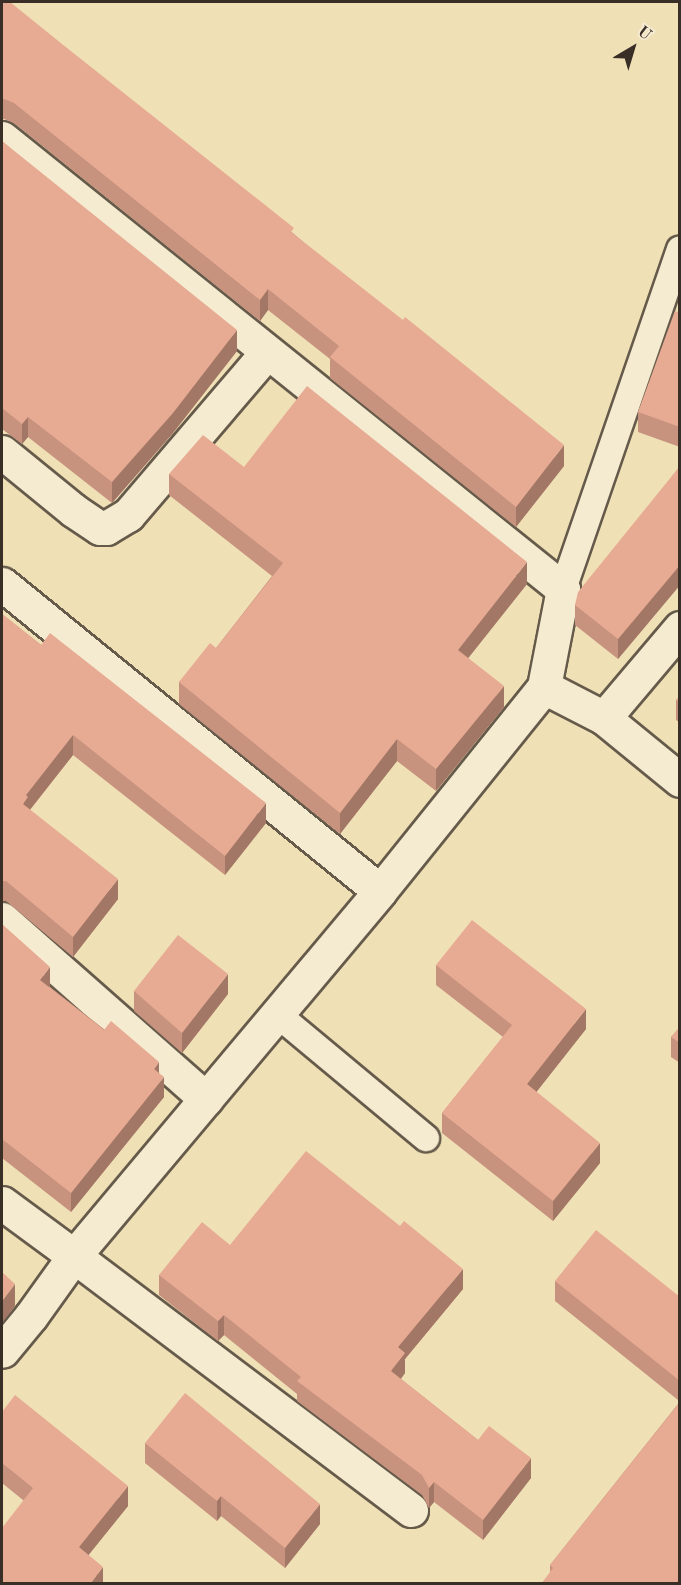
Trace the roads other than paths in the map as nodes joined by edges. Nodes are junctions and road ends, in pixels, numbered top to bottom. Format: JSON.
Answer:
{"nodes":[{"id":1,"x":2,"y":138,"type":"edge"},
{"id":2,"x":680,"y":250,"type":"edge"},
{"id":3,"x":267,"y":352,"type":"junction"},
{"id":4,"x":2,"y":452,"type":"edge"},
{"id":5,"x":2,"y":584,"type":"edge"},
{"id":6,"x":563,"y":589,"type":"junction"},
{"id":7,"x":680,"y":628,"type":"edge"},
{"id":8,"x":544,"y":687,"type":"junction"},
{"id":9,"x":604,"y":718,"type":"junction"},
{"id":10,"x":680,"y":780,"type":"edge"},
{"id":11,"x":380,"y":891,"type":"junction"},
{"id":12,"x":2,"y":919,"type":"edge"},
{"id":13,"x":277,"y":1014,"type":"junction"},
{"id":14,"x":206,"y":1099,"type":"junction"},
{"id":15,"x":426,"y":1138,"type":"dead end"},
{"id":16,"x":2,"y":1203,"type":"edge"},
{"id":17,"x":74,"y":1256,"type":"junction"},
{"id":18,"x":2,"y":1351,"type":"edge"},
{"id":19,"x":411,"y":1510,"type":"dead end"}],
"edges":[{"from":1,"to":3,"type":"street"},
{"from":2,"to":6,"type":"lane"},
{"from":3,"to":4,"type":"street"},
{"from":3,"to":6,"type":"street"},
{"from":5,"to":11,"type":"street"},
{"from":6,"to":8,"type":"street"},
{"from":7,"to":9,"type":"street"},
{"from":8,"to":9,"type":"street"},
{"from":8,"to":11,"type":"street"},
{"from":9,"to":10,"type":"street"},
{"from":11,"to":13,"type":"street"},
{"from":12,"to":14,"type":"street"},
{"from":13,"to":14,"type":"street"},
{"from":13,"to":15,"type":"lane"},
{"from":14,"to":17,"type":"street"},
{"from":16,"to":17,"type":"street"},
{"from":17,"to":18,"type":"street"},
{"from":17,"to":19,"type":"street"}]}
